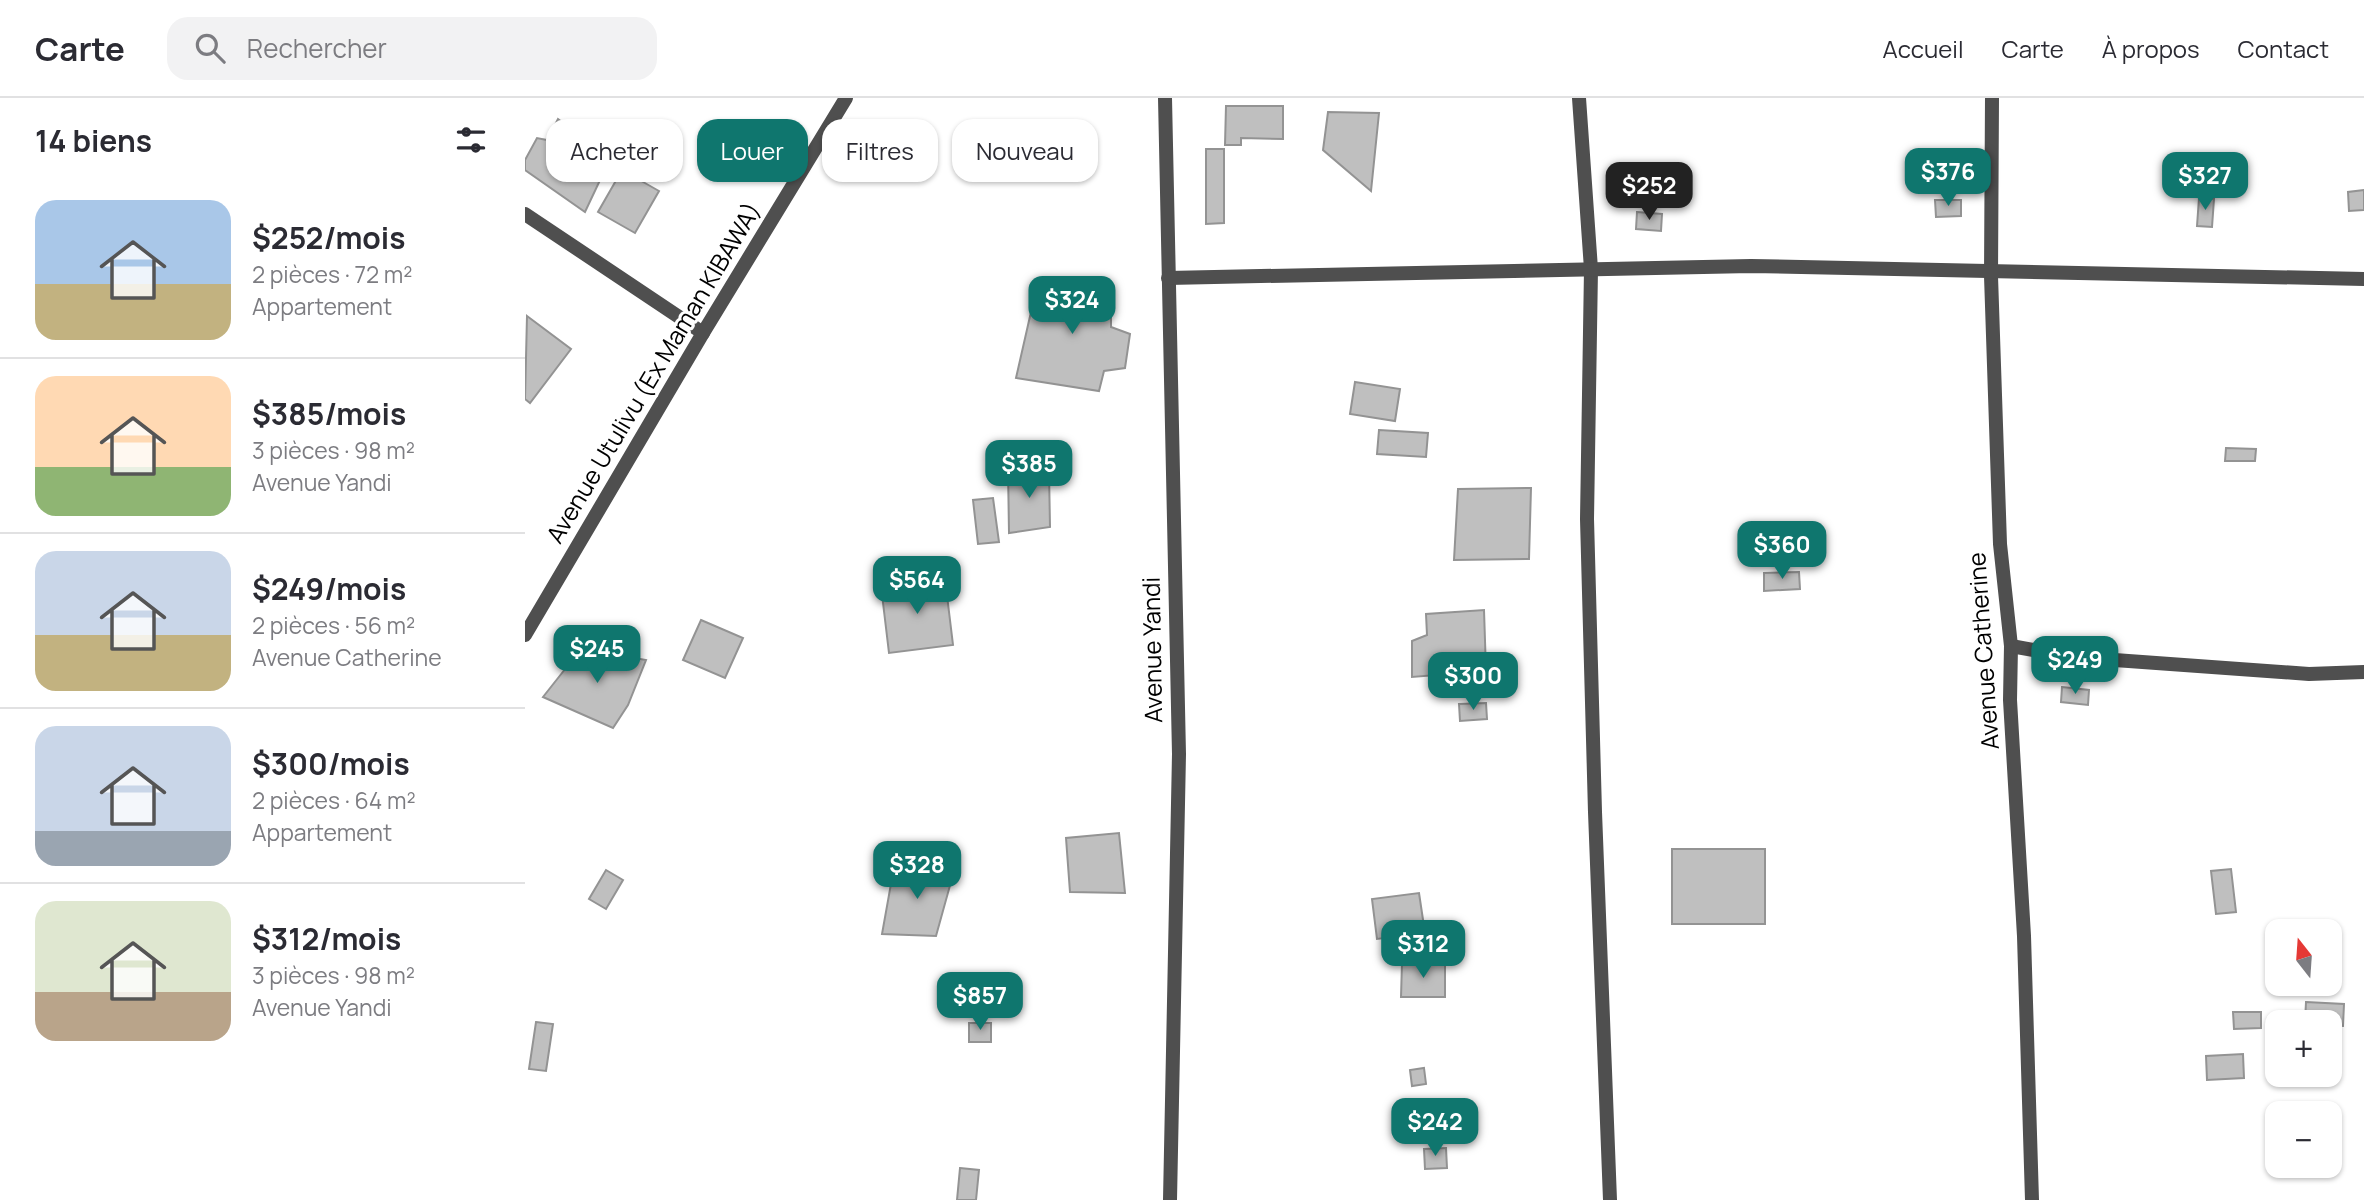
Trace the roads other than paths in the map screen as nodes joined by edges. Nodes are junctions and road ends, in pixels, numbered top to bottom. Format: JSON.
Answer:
{"nodes":[{"id":1,"x":846,"y":98,"type":"edge"},
{"id":2,"x":1165,"y":98,"type":"edge"},
{"id":3,"x":1579,"y":98,"type":"edge"},
{"id":4,"x":1992,"y":98,"type":"edge"},
{"id":5,"x":525,"y":214,"type":"edge"},
{"id":6,"x":1591,"y":269,"type":"junction"},
{"id":7,"x":1991,"y":271,"type":"junction"},
{"id":8,"x":1168,"y":278,"type":"junction"},
{"id":9,"x":2364,"y":279,"type":"edge"},
{"id":10,"x":703,"y":333,"type":"junction"},
{"id":11,"x":525,"y":635,"type":"edge"},
{"id":12,"x":2011,"y":646,"type":"junction"},
{"id":13,"x":2364,"y":672,"type":"edge"},
{"id":14,"x":1170,"y":1200,"type":"edge"},
{"id":15,"x":1610,"y":1200,"type":"edge"},
{"id":16,"x":2032,"y":1200,"type":"edge"}],
"edges":[{"from":1,"to":10,"type":"street","name":"Avenue Utulivu (Ex Maman KIBAWA)"},
{"from":2,"to":8,"type":"street","name":"Avenue Yandi"},
{"from":3,"to":6,"type":"street"},
{"from":4,"to":7,"type":"street","name":"Avenue Catherine"},
{"from":5,"to":10,"type":"street"},
{"from":6,"to":7,"type":"street"},
{"from":6,"to":8,"type":"street"},
{"from":6,"to":15,"type":"street"},
{"from":7,"to":9,"type":"street"},
{"from":7,"to":12,"type":"street","name":"Avenue Catherine"},
{"from":8,"to":14,"type":"street","name":"Avenue Yandi"},
{"from":10,"to":11,"type":"street","name":"Avenue Utulivu (Ex Maman KIBAWA)"},
{"from":12,"to":13,"type":"street"},
{"from":12,"to":16,"type":"street","name":"Avenue Catherine"}]}
